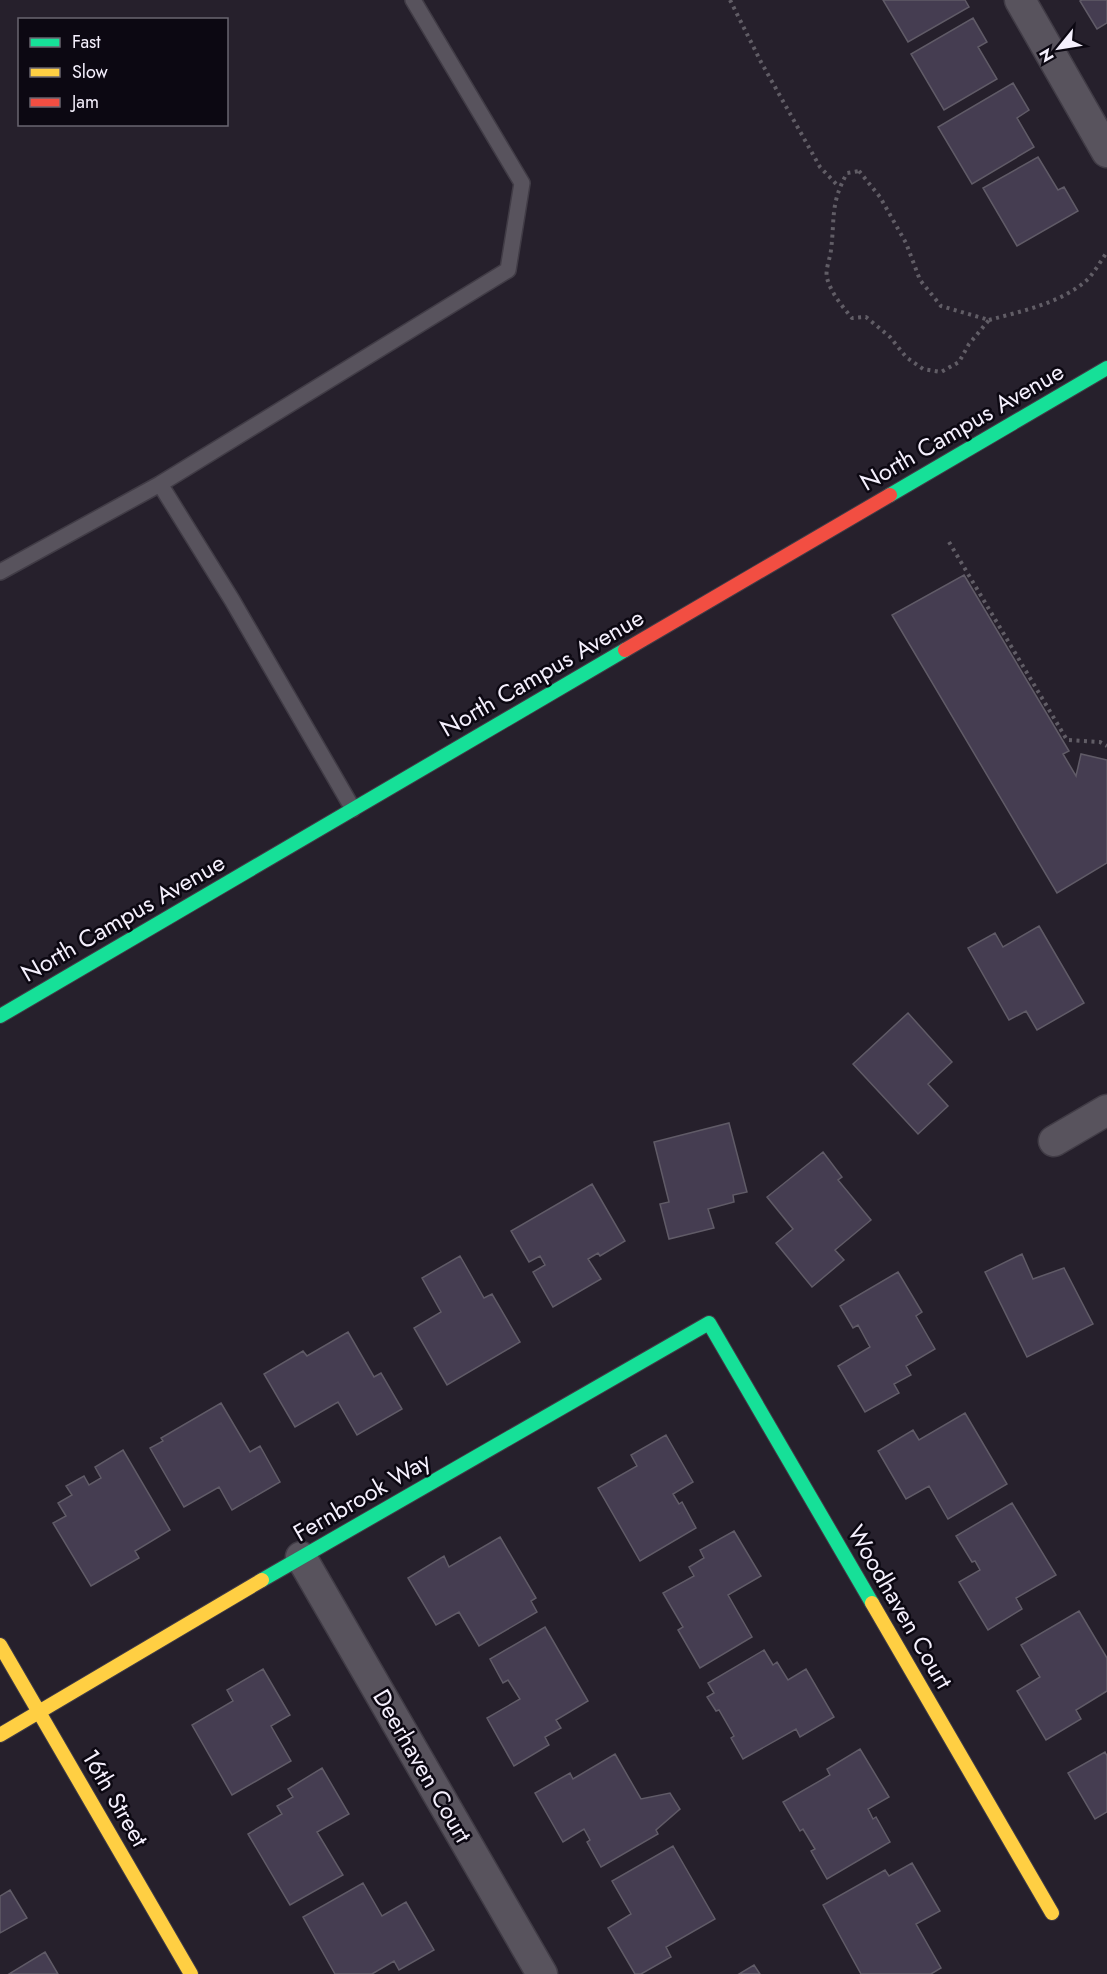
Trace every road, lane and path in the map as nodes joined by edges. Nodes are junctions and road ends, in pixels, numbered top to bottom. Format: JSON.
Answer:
{"nodes":[{"id":1,"x":413,"y":0,"type":"edge"},
{"id":2,"x":730,"y":0,"type":"edge"},
{"id":3,"x":1020,"y":0,"type":"edge"},
{"id":4,"x":1107,"y":152,"type":"edge"},
{"id":5,"x":839,"y":187,"type":"junction"},
{"id":6,"x":1107,"y":252,"type":"edge"},
{"id":7,"x":988,"y":320,"type":"junction"},
{"id":8,"x":1107,"y":368,"type":"edge"},
{"id":9,"x":160,"y":484,"type":"junction"},
{"id":10,"x":949,"y":542,"type":"dead end"},
{"id":11,"x":0,"y":572,"type":"edge"},
{"id":12,"x":1107,"y":746,"type":"edge"},
{"id":13,"x":353,"y":809,"type":"junction"},
{"id":14,"x":0,"y":1016,"type":"edge"},
{"id":15,"x":1107,"y":1110,"type":"edge"},
{"id":16,"x":1054,"y":1141,"type":"dead end"},
{"id":17,"x":709,"y":1323,"type":"joint"},
{"id":18,"x":301,"y":1557,"type":"junction"},
{"id":19,"x":0,"y":1645,"type":"edge"},
{"id":20,"x":38,"y":1712,"type":"junction"},
{"id":21,"x":0,"y":1735,"type":"edge"},
{"id":22,"x":1052,"y":1913,"type":"dead end"},
{"id":23,"x":191,"y":1974,"type":"edge"},
{"id":24,"x":542,"y":1974,"type":"edge"}],
"edges":[{"from":1,"to":9,"type":"lane"},
{"from":2,"to":5,"type":"path"},
{"from":3,"to":4,"type":"street"},
{"from":5,"to":7,"type":"path"},
{"from":5,"to":7,"type":"path"},
{"from":6,"to":7,"type":"path"},
{"from":8,"to":13,"type":"main road","name":"North Campus Avenue"},
{"from":9,"to":11,"type":"lane"},
{"from":9,"to":13,"type":"lane"},
{"from":10,"to":12,"type":"path"},
{"from":13,"to":14,"type":"main road","name":"North Campus Avenue"},
{"from":15,"to":16,"type":"street"},
{"from":17,"to":18,"type":"main road","name":"Fernbrook Way"},
{"from":17,"to":22,"type":"main road","name":"Woodhaven Court"},
{"from":18,"to":20,"type":"main road","name":"Fernbrook Way"},
{"from":18,"to":24,"type":"street","name":"Deerhaven Court"},
{"from":19,"to":20,"type":"main road","name":"16th Street"},
{"from":20,"to":21,"type":"main road","name":"Fernbrook Way"},
{"from":20,"to":23,"type":"main road","name":"16th Street"}]}
